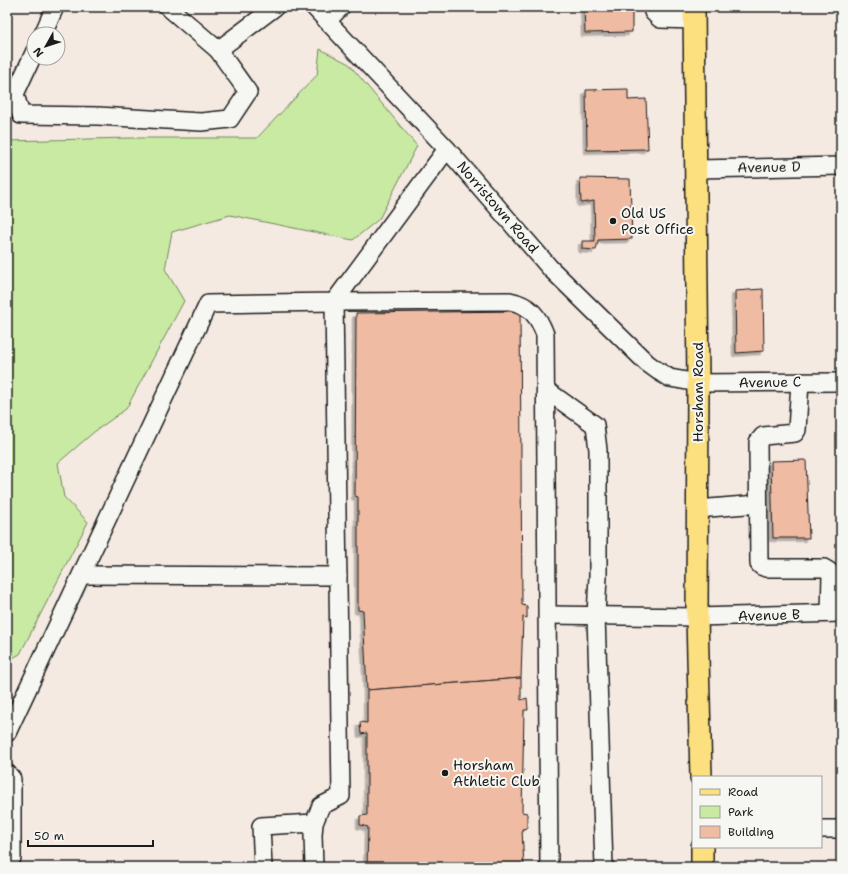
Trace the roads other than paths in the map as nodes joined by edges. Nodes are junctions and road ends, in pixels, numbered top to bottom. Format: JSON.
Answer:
{"nodes":[{"id":1,"x":55,"y":7,"type":"edge"},
{"id":2,"x":168,"y":7,"type":"edge"},
{"id":3,"x":275,"y":7,"type":"edge"},
{"id":4,"x":314,"y":7,"type":"edge"},
{"id":5,"x":341,"y":7,"type":"edge"},
{"id":6,"x":652,"y":7,"type":"edge"},
{"id":7,"x":694,"y":13,"type":"edge"},
{"id":8,"x":327,"y":21,"type":"junction"},
{"id":9,"x":47,"y":26,"type":"edge"},
{"id":10,"x":218,"y":50,"type":"junction"},
{"id":11,"x":28,"y":66,"type":"edge"},
{"id":12,"x":447,"y":149,"type":"junction"},
{"id":13,"x":841,"y":166,"type":"edge"},
{"id":14,"x":696,"y":169,"type":"junction"},
{"id":15,"x":334,"y":302,"type":"junction"},
{"id":16,"x":800,"y":382,"type":"junction"},
{"id":17,"x":841,"y":382,"type":"edge"},
{"id":18,"x":698,"y":383,"type":"junction"},
{"id":19,"x":546,"y":390,"type":"junction"},
{"id":20,"x":758,"y":504,"type":"junction"},
{"id":21,"x":697,"y":508,"type":"junction"},
{"id":22,"x":82,"y":575,"type":"junction"},
{"id":23,"x":338,"y":576,"type":"junction"},
{"id":24,"x":836,"y":613,"type":"edge"},
{"id":25,"x":548,"y":615,"type":"junction"},
{"id":26,"x":596,"y":616,"type":"junction"},
{"id":27,"x":697,"y":617,"type":"junction"},
{"id":28,"x":7,"y":733,"type":"edge"},
{"id":29,"x":7,"y":773,"type":"edge"},
{"id":30,"x":701,"y":776,"type":"edge"},
{"id":31,"x":314,"y":823,"type":"junction"},
{"id":32,"x":822,"y":829,"type":"edge"},
{"id":33,"x":841,"y":829,"type":"edge"},
{"id":34,"x":702,"y":848,"type":"edge"},
{"id":35,"x":8,"y":867,"type":"edge"},
{"id":36,"x":263,"y":867,"type":"edge"},
{"id":37,"x":314,"y":867,"type":"edge"},
{"id":38,"x":550,"y":867,"type":"edge"},
{"id":39,"x":604,"y":867,"type":"edge"},
{"id":40,"x":702,"y":867,"type":"edge"}],
"edges":[{"from":1,"to":9,"type":"street"},
{"from":2,"to":10,"type":"street"},
{"from":3,"to":10,"type":"street"},
{"from":4,"to":8,"type":"street","name":"Norristown Road"},
{"from":5,"to":8,"type":"street"},
{"from":6,"to":7,"type":"street"},
{"from":7,"to":14,"type":"main road","name":"Horsham Road"},
{"from":8,"to":12,"type":"street","name":"Norristown Road"},
{"from":10,"to":11,"type":"street"},
{"from":12,"to":15,"type":"street"},
{"from":12,"to":18,"type":"street","name":"Norristown Road"},
{"from":13,"to":14,"type":"street","name":"Avenue D"},
{"from":14,"to":18,"type":"main road","name":"Horsham Road"},
{"from":15,"to":19,"type":"street"},
{"from":15,"to":22,"type":"street"},
{"from":15,"to":23,"type":"street"},
{"from":16,"to":17,"type":"street","name":"Avenue C"},
{"from":16,"to":18,"type":"street","name":"Avenue C"},
{"from":16,"to":20,"type":"street"},
{"from":18,"to":21,"type":"main road","name":"Horsham Road"},
{"from":19,"to":25,"type":"street"},
{"from":19,"to":26,"type":"street"},
{"from":20,"to":21,"type":"street"},
{"from":20,"to":24,"type":"street"},
{"from":21,"to":27,"type":"main road","name":"Horsham Road"},
{"from":22,"to":23,"type":"street"},
{"from":22,"to":28,"type":"street"},
{"from":23,"to":31,"type":"street"},
{"from":24,"to":27,"type":"street","name":"Avenue B"},
{"from":25,"to":26,"type":"street","name":"Avenue B"},
{"from":25,"to":38,"type":"street"},
{"from":26,"to":27,"type":"street","name":"Avenue B"},
{"from":26,"to":39,"type":"street"},
{"from":27,"to":30,"type":"main road","name":"Horsham Road"},
{"from":29,"to":35,"type":"street"},
{"from":31,"to":36,"type":"street"},
{"from":31,"to":37,"type":"street"},
{"from":32,"to":33,"type":"street"},
{"from":34,"to":40,"type":"main road"}]}
